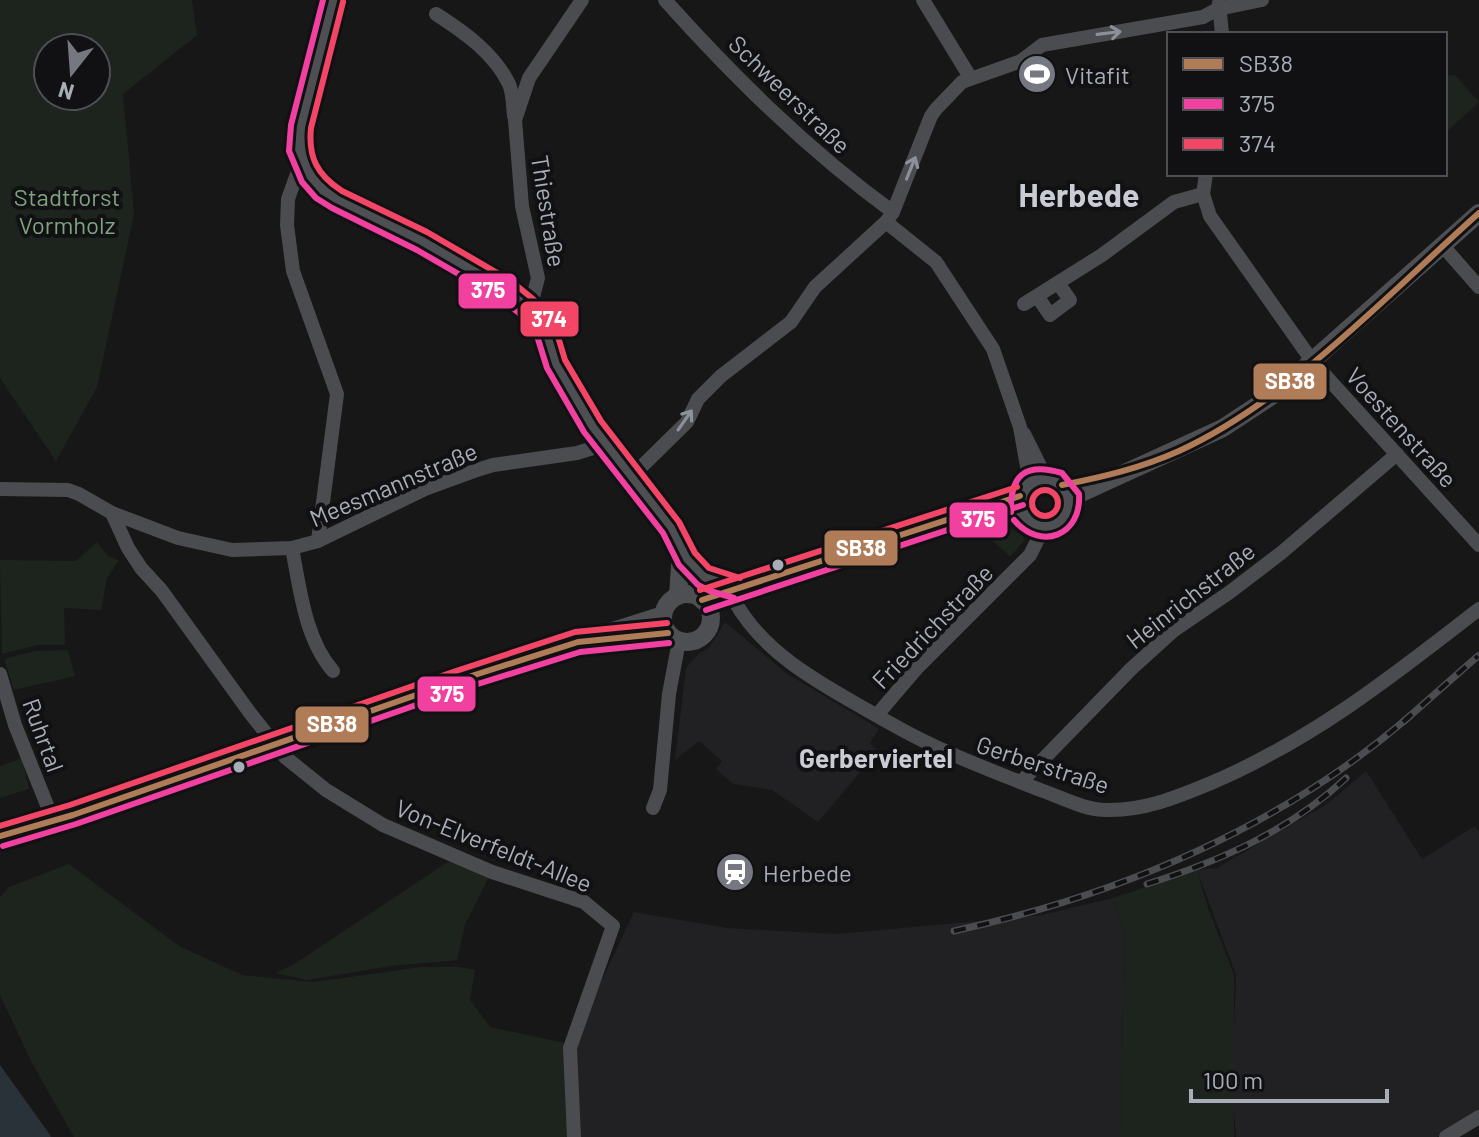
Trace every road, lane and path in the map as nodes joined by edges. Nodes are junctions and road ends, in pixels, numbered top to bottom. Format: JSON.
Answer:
{"nodes":[{"id":1,"x":333,"y":0,"type":"edge"},
{"id":2,"x":582,"y":0,"type":"edge"},
{"id":3,"x":665,"y":0,"type":"edge"},
{"id":4,"x":923,"y":0,"type":"edge"},
{"id":5,"x":1262,"y":0,"type":"edge"},
{"id":6,"x":1218,"y":4,"type":"edge"},
{"id":7,"x":436,"y":14,"type":"dead end"},
{"id":8,"x":1222,"y":32,"type":"edge"},
{"id":9,"x":970,"y":77,"type":"junction"},
{"id":10,"x":515,"y":120,"type":"junction"},
{"id":11,"x":297,"y":174,"type":"dead end"},
{"id":12,"x":1206,"y":176,"type":"edge"},
{"id":13,"x":1203,"y":194,"type":"junction"},
{"id":14,"x":1479,"y":213,"type":"edge"},
{"id":15,"x":889,"y":217,"type":"junction"},
{"id":16,"x":1442,"y":245,"type":"junction"},
{"id":17,"x":1058,"y":283,"type":"junction"},
{"id":18,"x":1479,"y":287,"type":"edge"},
{"id":19,"x":526,"y":306,"type":"junction"},
{"id":20,"x":1313,"y":362,"type":"junction"},
{"id":21,"x":606,"y":444,"type":"junction"},
{"id":22,"x":1397,"y":454,"type":"junction"},
{"id":23,"x":632,"y":476,"type":"junction"},
{"id":24,"x":0,"y":489,"type":"edge"},
{"id":25,"x":1041,"y":492,"type":"junction"},
{"id":26,"x":112,"y":513,"type":"junction"},
{"id":27,"x":1044,"y":527,"type":"junction"},
{"id":28,"x":318,"y":541,"type":"junction"},
{"id":29,"x":1479,"y":545,"type":"edge"},
{"id":30,"x":292,"y":548,"type":"junction"},
{"id":31,"x":684,"y":554,"type":"junction"},
{"id":32,"x":736,"y":594,"type":"junction"},
{"id":33,"x":697,"y":602,"type":"junction"},
{"id":34,"x":1479,"y":609,"type":"edge"},
{"id":35,"x":670,"y":630,"type":"junction"},
{"id":36,"x":333,"y":671,"type":"dead end"},
{"id":37,"x":0,"y":674,"type":"edge"},
{"id":38,"x":877,"y":715,"type":"junction"},
{"id":39,"x":1021,"y":782,"type":"junction"},
{"id":40,"x":653,"y":808,"type":"dead end"},
{"id":41,"x":49,"y":810,"type":"dead end"},
{"id":42,"x":0,"y":836,"type":"edge"},
{"id":43,"x":1479,"y":1117,"type":"edge"},
{"id":44,"x":574,"y":1137,"type":"edge"},
{"id":45,"x":1446,"y":1137,"type":"edge"}],
"edges":[{"from":1,"to":19,"type":"main road"},
{"from":2,"to":10,"type":"street","name":"Thiestraße"},
{"from":3,"to":15,"type":"street","name":"Schweerstraße"},
{"from":4,"to":9,"type":"street"},
{"from":5,"to":6,"type":"street"},
{"from":6,"to":8,"type":"street"},
{"from":9,"to":6,"type":"street","one_way":true},
{"from":7,"to":10,"type":"street","name":"Thiestraße"},
{"from":15,"to":9,"type":"street","one_way":true},
{"from":10,"to":19,"type":"street","name":"Thiestraße"},
{"from":11,"to":28,"type":"street"},
{"from":12,"to":13,"type":"street"},
{"from":13,"to":17,"type":"street"},
{"from":13,"to":20,"type":"street","name":"Voestenstraße"},
{"from":14,"to":16,"type":"main road"},
{"from":23,"to":15,"type":"street","one_way":true},
{"from":15,"to":25,"type":"street","name":"Schweerstraße"},
{"from":16,"to":18,"type":"street"},
{"from":16,"to":20,"type":"main road"},
{"from":17,"to":17,"type":"street"},
{"from":19,"to":21,"type":"main road"},
{"from":20,"to":22,"type":"street","name":"Voestenstraße"},
{"from":20,"to":25,"type":"main road"},
{"from":21,"to":23,"type":"main road"},
{"from":21,"to":28,"type":"street","name":"Meesmannstraße"},
{"from":22,"to":29,"type":"street","name":"Voestenstraße"},
{"from":22,"to":39,"type":"street","name":"Heinrichstraße"},
{"from":23,"to":31,"type":"main road"},
{"from":24,"to":26,"type":"street"},
{"from":25,"to":27,"type":"main road"},
{"from":25,"to":27,"type":"main road"},
{"from":25,"to":32,"type":"main road"},
{"from":26,"to":30,"type":"street","name":"Meesmannstraße"},
{"from":26,"to":44,"type":"street","name":"Von-Elverfeldt-Allee"},
{"from":27,"to":38,"type":"street","name":"Friedrichstraße"},
{"from":28,"to":30,"type":"street","name":"Meesmannstraße"},
{"from":30,"to":36,"type":"street","name":"Meesmannstraße"},
{"from":31,"to":32,"type":"main road"},
{"from":31,"to":33,"type":"main road"},
{"from":32,"to":33,"type":"main road"},
{"from":32,"to":38,"type":"street","name":"Gerberstraße"},
{"from":33,"to":35,"type":"main road"},
{"from":33,"to":35,"type":"main road"},
{"from":34,"to":39,"type":"street","name":"Gerberstraße"},
{"from":35,"to":40,"type":"street"},
{"from":35,"to":42,"type":"main road","bridge":true},
{"from":37,"to":41,"type":"street","name":"Ruhrtal"},
{"from":38,"to":39,"type":"street","name":"Gerberstraße"},
{"from":43,"to":45,"type":"street"}]}
